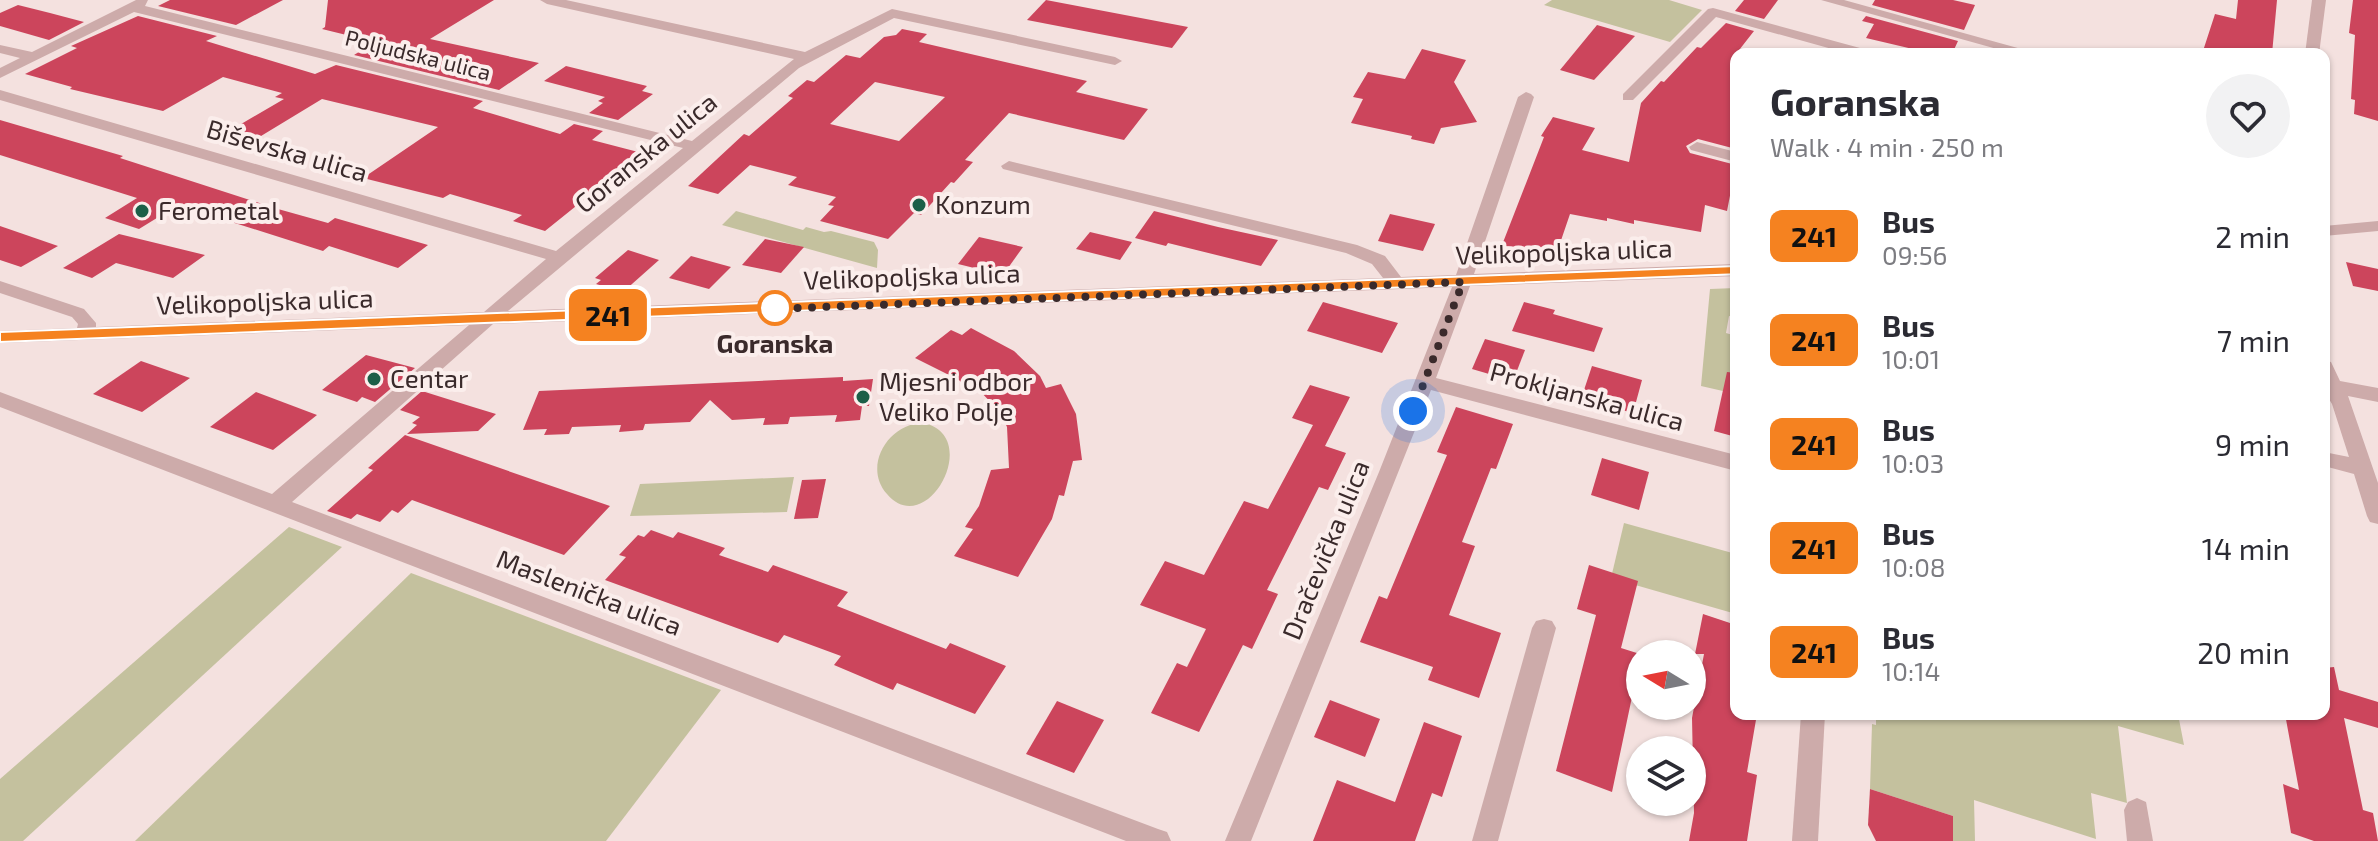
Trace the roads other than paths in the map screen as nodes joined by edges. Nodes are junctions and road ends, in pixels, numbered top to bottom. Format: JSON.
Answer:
{"nodes":[{"id":1,"x":547,"y":0,"type":"edge"},
{"id":2,"x":916,"y":0,"type":"edge"},
{"id":3,"x":1828,"y":0,"type":"edge"},
{"id":4,"x":2319,"y":0,"type":"edge"},
{"id":5,"x":139,"y":4,"type":"edge"},
{"id":6,"x":1718,"y":6,"type":"edge"},
{"id":7,"x":892,"y":13,"type":"junction"},
{"id":8,"x":1848,"y":48,"type":"edge"},
{"id":9,"x":2009,"y":48,"type":"edge"},
{"id":10,"x":2313,"y":48,"type":"edge"},
{"id":11,"x":0,"y":49,"type":"edge"},
{"id":12,"x":33,"y":57,"type":"junction"},
{"id":13,"x":807,"y":57,"type":"junction"},
{"id":14,"x":1115,"y":61,"type":"dead end"},
{"id":15,"x":0,"y":74,"type":"edge"},
{"id":16,"x":0,"y":95,"type":"edge"},
{"id":17,"x":1526,"y":97,"type":"dead end"},
{"id":18,"x":1628,"y":97,"type":"dead end"},
{"id":19,"x":694,"y":146,"type":"junction"},
{"id":20,"x":1697,"y":147,"type":"dead end"},
{"id":21,"x":1730,"y":155,"type":"edge"},
{"id":22,"x":1009,"y":166,"type":"dead end"},
{"id":23,"x":2378,"y":226,"type":"edge"},
{"id":24,"x":2330,"y":230,"type":"edge"},
{"id":25,"x":559,"y":257,"type":"junction"},
{"id":26,"x":1730,"y":270,"type":"edge"},
{"id":27,"x":1463,"y":282,"type":"junction"},
{"id":28,"x":1395,"y":285,"type":"junction"},
{"id":29,"x":0,"y":287,"type":"edge"},
{"id":30,"x":487,"y":320,"type":"junction"},
{"id":31,"x":85,"y":334,"type":"junction"},
{"id":32,"x":0,"y":337,"type":"edge"},
{"id":33,"x":2330,"y":380,"type":"edge"},
{"id":34,"x":1424,"y":382,"type":"junction"},
{"id":35,"x":2330,"y":387,"type":"edge"},
{"id":36,"x":2378,"y":395,"type":"edge"},
{"id":37,"x":0,"y":399,"type":"edge"},
{"id":38,"x":2330,"y":460,"type":"edge"},
{"id":39,"x":1730,"y":461,"type":"edge"},
{"id":40,"x":2362,"y":468,"type":"junction"},
{"id":41,"x":275,"y":504,"type":"junction"},
{"id":42,"x":2378,"y":516,"type":"edge"},
{"id":43,"x":1544,"y":628,"type":"dead end"},
{"id":44,"x":1813,"y":720,"type":"edge"},
{"id":45,"x":2137,"y":810,"type":"dead end"},
{"id":46,"x":1158,"y":841,"type":"edge"},
{"id":47,"x":1238,"y":841,"type":"edge"},
{"id":48,"x":1485,"y":841,"type":"edge"},
{"id":49,"x":1805,"y":841,"type":"edge"},
{"id":50,"x":2140,"y":841,"type":"edge"}],
"edges":[{"from":1,"to":13,"type":"street"},
{"from":2,"to":7,"type":"street","name":"Goranska ulica"},
{"from":3,"to":9,"type":"street"},
{"from":4,"to":10,"type":"street"},
{"from":5,"to":12,"type":"street"},
{"from":5,"to":19,"type":"street","name":"Poljudska ulica"},
{"from":6,"to":8,"type":"street"},
{"from":6,"to":18,"type":"street"},
{"from":7,"to":13,"type":"street","name":"Goranska ulica"},
{"from":7,"to":14,"type":"street"},
{"from":11,"to":12,"type":"street"},
{"from":12,"to":15,"type":"street"},
{"from":13,"to":19,"type":"street","name":"Goranska ulica"},
{"from":16,"to":25,"type":"street","name":"Biševska ulica"},
{"from":17,"to":27,"type":"street","name":"Dračevička ulica"},
{"from":19,"to":25,"type":"street","name":"Goranska ulica"},
{"from":20,"to":21,"type":"street"},
{"from":22,"to":28,"type":"street"},
{"from":23,"to":24,"type":"street"},
{"from":25,"to":30,"type":"street","name":"Goranska ulica"},
{"from":26,"to":27,"type":"street","name":"Velikopoljska ulica"},
{"from":27,"to":28,"type":"street","name":"Velikopoljska ulica"},
{"from":27,"to":34,"type":"street","name":"Dračevička ulica"},
{"from":28,"to":30,"type":"street","name":"Velikopoljska ulica"},
{"from":29,"to":31,"type":"street"},
{"from":30,"to":31,"type":"street","name":"Velikopoljska ulica"},
{"from":30,"to":41,"type":"street","name":"Goranska ulica"},
{"from":31,"to":32,"type":"street","name":"Velikopoljska ulica"},
{"from":33,"to":36,"type":"street"},
{"from":34,"to":39,"type":"street","name":"Prokljanska ulica"},
{"from":34,"to":47,"type":"street","name":"Dračevička ulica"},
{"from":35,"to":40,"type":"street"},
{"from":37,"to":41,"type":"street","name":"Maslenička ulica"},
{"from":38,"to":40,"type":"street"},
{"from":40,"to":42,"type":"street"},
{"from":41,"to":46,"type":"street","name":"Maslenička ulica"},
{"from":43,"to":48,"type":"street"},
{"from":44,"to":49,"type":"street"},
{"from":45,"to":50,"type":"street"}]}
